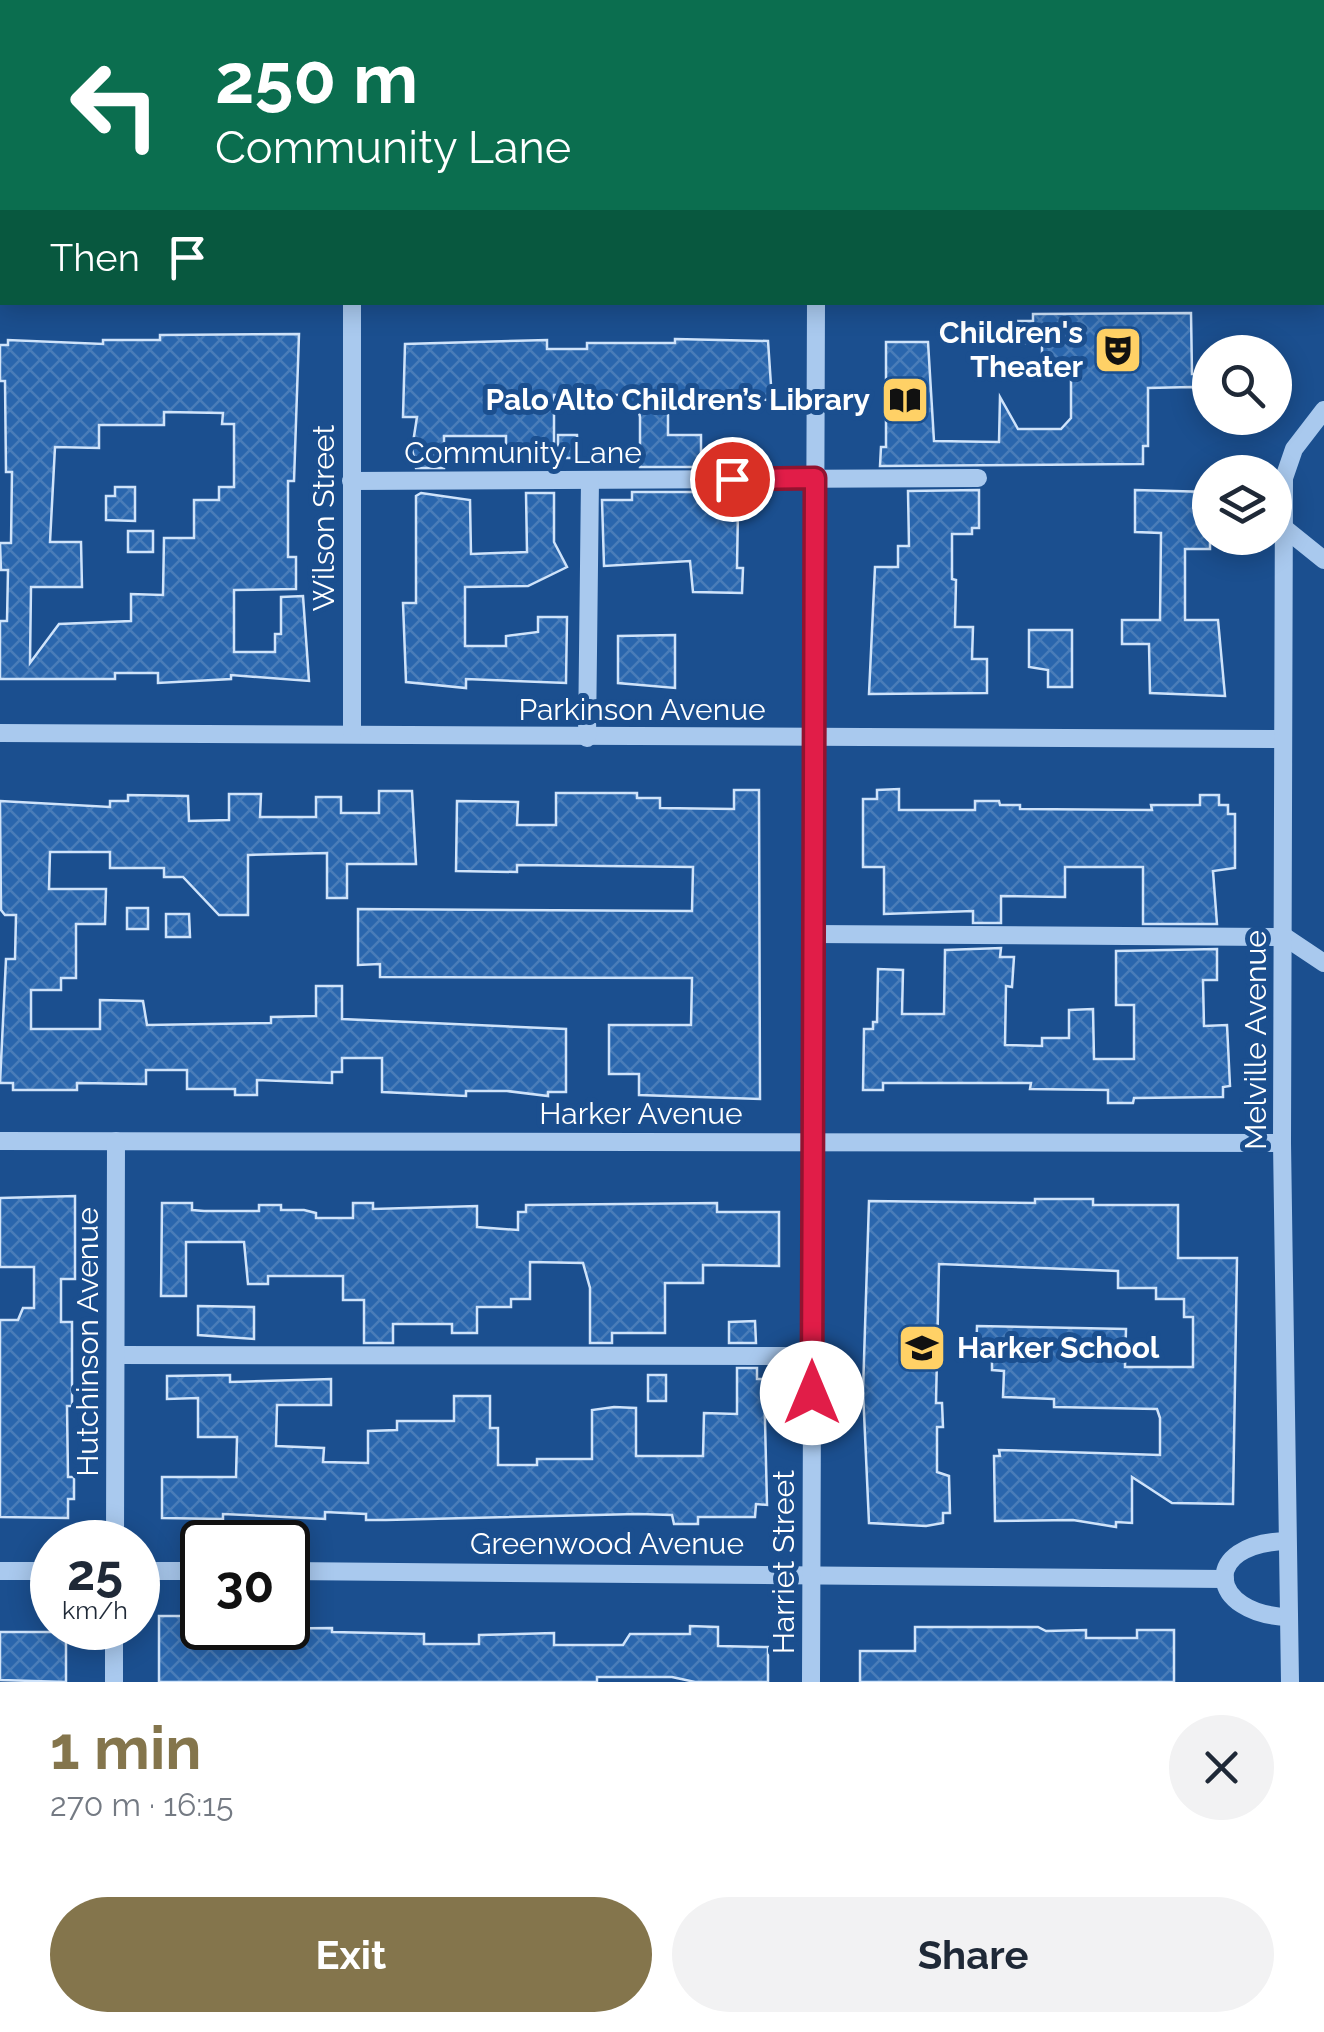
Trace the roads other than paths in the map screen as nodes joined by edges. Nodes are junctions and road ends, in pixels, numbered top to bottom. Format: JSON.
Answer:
{"nodes":[{"id":1,"x":352,"y":305,"type":"edge"},
{"id":2,"x":816,"y":305,"type":"edge"},
{"id":3,"x":1324,"y":410,"type":"edge"},
{"id":4,"x":1292,"y":455,"type":"edge"},
{"id":5,"x":815,"y":478,"type":"junction"},
{"id":6,"x":978,"y":478,"type":"dead end"},
{"id":7,"x":590,"y":480,"type":"junction"},
{"id":8,"x":351,"y":481,"type":"junction"},
{"id":9,"x":1292,"y":534,"type":"edge"},
{"id":10,"x":1284,"y":555,"type":"edge"},
{"id":11,"x":1324,"y":560,"type":"edge"},
{"id":12,"x":0,"y":733,"type":"edge"},
{"id":13,"x":352,"y":734,"type":"junction"},
{"id":14,"x":588,"y":738,"type":"junction"},
{"id":15,"x":814,"y":738,"type":"junction"},
{"id":16,"x":1283,"y":739,"type":"junction"},
{"id":17,"x":813,"y":934,"type":"junction"},
{"id":18,"x":1285,"y":937,"type":"junction"},
{"id":19,"x":1324,"y":963,"type":"edge"},
{"id":20,"x":0,"y":1141,"type":"edge"},
{"id":21,"x":116,"y":1141,"type":"junction"},
{"id":22,"x":813,"y":1142,"type":"junction"},
{"id":23,"x":1282,"y":1143,"type":"junction"},
{"id":24,"x":116,"y":1355,"type":"junction"},
{"id":25,"x":812,"y":1356,"type":"junction"},
{"id":26,"x":115,"y":1520,"type":"edge"},
{"id":27,"x":1287,"y":1541,"type":"junction"},
{"id":28,"x":0,"y":1571,"type":"edge"},
{"id":29,"x":30,"y":1571,"type":"edge"},
{"id":30,"x":310,"y":1571,"type":"edge"},
{"id":31,"x":811,"y":1572,"type":"junction"},
{"id":32,"x":1226,"y":1579,"type":"junction"},
{"id":33,"x":1288,"y":1617,"type":"junction"},
{"id":34,"x":114,"y":1650,"type":"edge"},
{"id":35,"x":114,"y":1682,"type":"edge"},
{"id":36,"x":811,"y":1682,"type":"edge"},
{"id":37,"x":1290,"y":1682,"type":"edge"}],
"edges":[{"from":1,"to":8,"type":"street","name":"Wilson Street"},
{"from":2,"to":5,"type":"street","name":"Harriet Street"},
{"from":3,"to":4,"type":"street","name":"Melville Avenue"},
{"from":5,"to":6,"type":"street","name":"Community Lane"},
{"from":5,"to":7,"type":"street","name":"Community Lane"},
{"from":5,"to":15,"type":"street","name":"Harriet Street"},
{"from":7,"to":8,"type":"street","name":"Community Lane"},
{"from":7,"to":14,"type":"street"},
{"from":8,"to":13,"type":"street","name":"Wilson Street"},
{"from":9,"to":11,"type":"street"},
{"from":10,"to":16,"type":"street","name":"Melville Avenue"},
{"from":12,"to":13,"type":"street","name":"Parkinson Avenue"},
{"from":13,"to":14,"type":"street","name":"Parkinson Avenue"},
{"from":14,"to":15,"type":"street","name":"Parkinson Avenue"},
{"from":15,"to":16,"type":"street","name":"Parkinson Avenue"},
{"from":15,"to":17,"type":"street","name":"Harriet Street"},
{"from":16,"to":18,"type":"street","name":"Melville Avenue"},
{"from":17,"to":18,"type":"street"},
{"from":17,"to":22,"type":"street","name":"Harriet Street"},
{"from":18,"to":19,"type":"street"},
{"from":18,"to":23,"type":"street","name":"Melville Avenue"},
{"from":20,"to":21,"type":"street","name":"Harker Avenue"},
{"from":21,"to":22,"type":"street","name":"Harker Avenue"},
{"from":21,"to":24,"type":"street","name":"Hutchinson Avenue"},
{"from":22,"to":23,"type":"street","name":"Harker Avenue"},
{"from":22,"to":25,"type":"street","name":"Harriet Street"},
{"from":23,"to":27,"type":"street","name":"Melville Avenue"},
{"from":24,"to":25,"type":"street"},
{"from":24,"to":26,"type":"street","name":"Hutchinson Avenue"},
{"from":25,"to":31,"type":"street","name":"Harriet Street"},
{"from":27,"to":32,"type":"street"},
{"from":27,"to":33,"type":"street","name":"Melville Avenue"},
{"from":28,"to":29,"type":"street"},
{"from":30,"to":31,"type":"street","name":"Greenwood Avenue"},
{"from":31,"to":32,"type":"street","name":"Greenwood Avenue"},
{"from":31,"to":36,"type":"street","name":"Harriet Street"},
{"from":32,"to":33,"type":"street"},
{"from":33,"to":37,"type":"street","name":"Melville Avenue"},
{"from":34,"to":35,"type":"street"}]}
